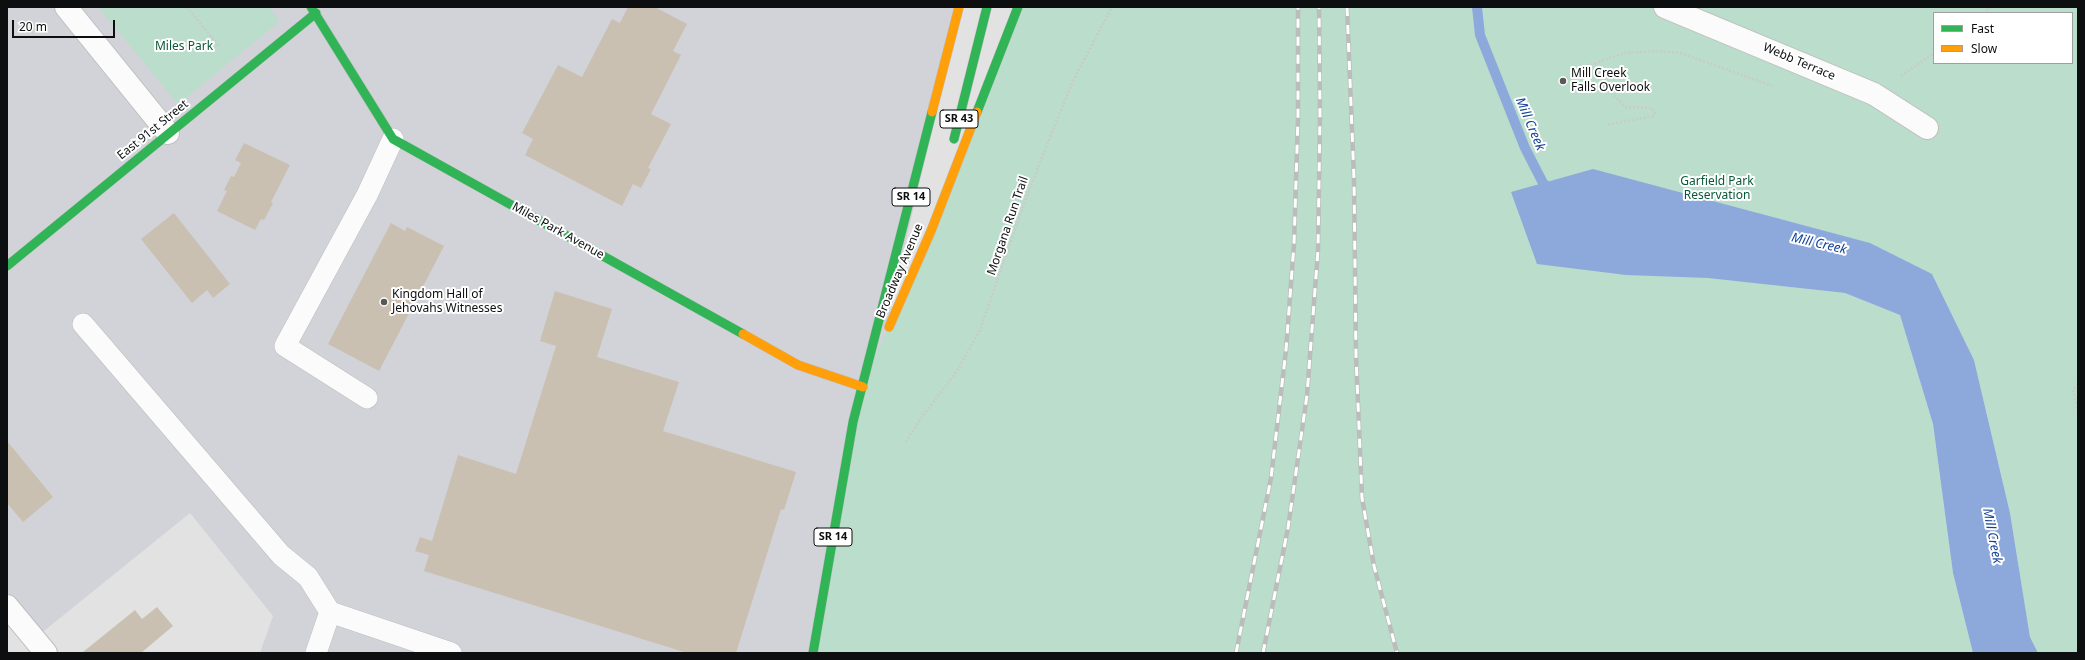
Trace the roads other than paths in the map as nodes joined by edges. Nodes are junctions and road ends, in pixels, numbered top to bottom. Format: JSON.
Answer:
{"nodes":[{"id":1,"x":66,"y":7,"type":"edge"},
{"id":2,"x":959,"y":7,"type":"edge"},
{"id":3,"x":987,"y":7,"type":"edge"},
{"id":4,"x":1018,"y":7,"type":"edge"},
{"id":5,"x":1665,"y":7,"type":"edge"},
{"id":6,"x":313,"y":10,"type":"edge"},
{"id":7,"x":1927,"y":128,"type":"dead end"},
{"id":8,"x":168,"y":132,"type":"junction"},
{"id":9,"x":393,"y":139,"type":"junction"},
{"id":10,"x":931,"y":231,"type":"junction"},
{"id":11,"x":7,"y":266,"type":"edge"},
{"id":12,"x":83,"y":324,"type":"dead end"},
{"id":13,"x":863,"y":387,"type":"junction"},
{"id":14,"x":367,"y":398,"type":"dead end"},
{"id":15,"x":7,"y":606,"type":"edge"},
{"id":16,"x":330,"y":612,"type":"junction"},
{"id":17,"x":46,"y":653,"type":"edge"},
{"id":18,"x":316,"y":653,"type":"edge"},
{"id":19,"x":451,"y":653,"type":"edge"},
{"id":20,"x":813,"y":653,"type":"edge"}],
"edges":[{"from":1,"to":8,"type":"street"},
{"from":2,"to":13,"type":"main road","name":"Broadway Avenue","number":"SR 14"},
{"from":3,"to":10,"type":"main road","number":"SR 43"},
{"from":4,"to":10,"type":"main road","name":"Broadway Avenue","number":"SR 14"},
{"from":5,"to":7,"type":"street","name":"Webb Terrace"},
{"from":6,"to":8,"type":"main road","name":"East 91st Street"},
{"from":6,"to":9,"type":"main road","name":"Miles Park Avenue"},
{"from":8,"to":11,"type":"main road","name":"East 91st Street"},
{"from":9,"to":13,"type":"main road","name":"Miles Park Avenue"},
{"from":9,"to":14,"type":"lane"},
{"from":10,"to":13,"type":"main road","name":"Broadway Avenue","number":"SR 14"},
{"from":12,"to":16,"type":"lane"},
{"from":13,"to":20,"type":"main road","name":"Broadway Avenue","number":"SR 14"},
{"from":15,"to":17,"type":"street"},
{"from":16,"to":18,"type":"lane"},
{"from":16,"to":19,"type":"lane"}]}
